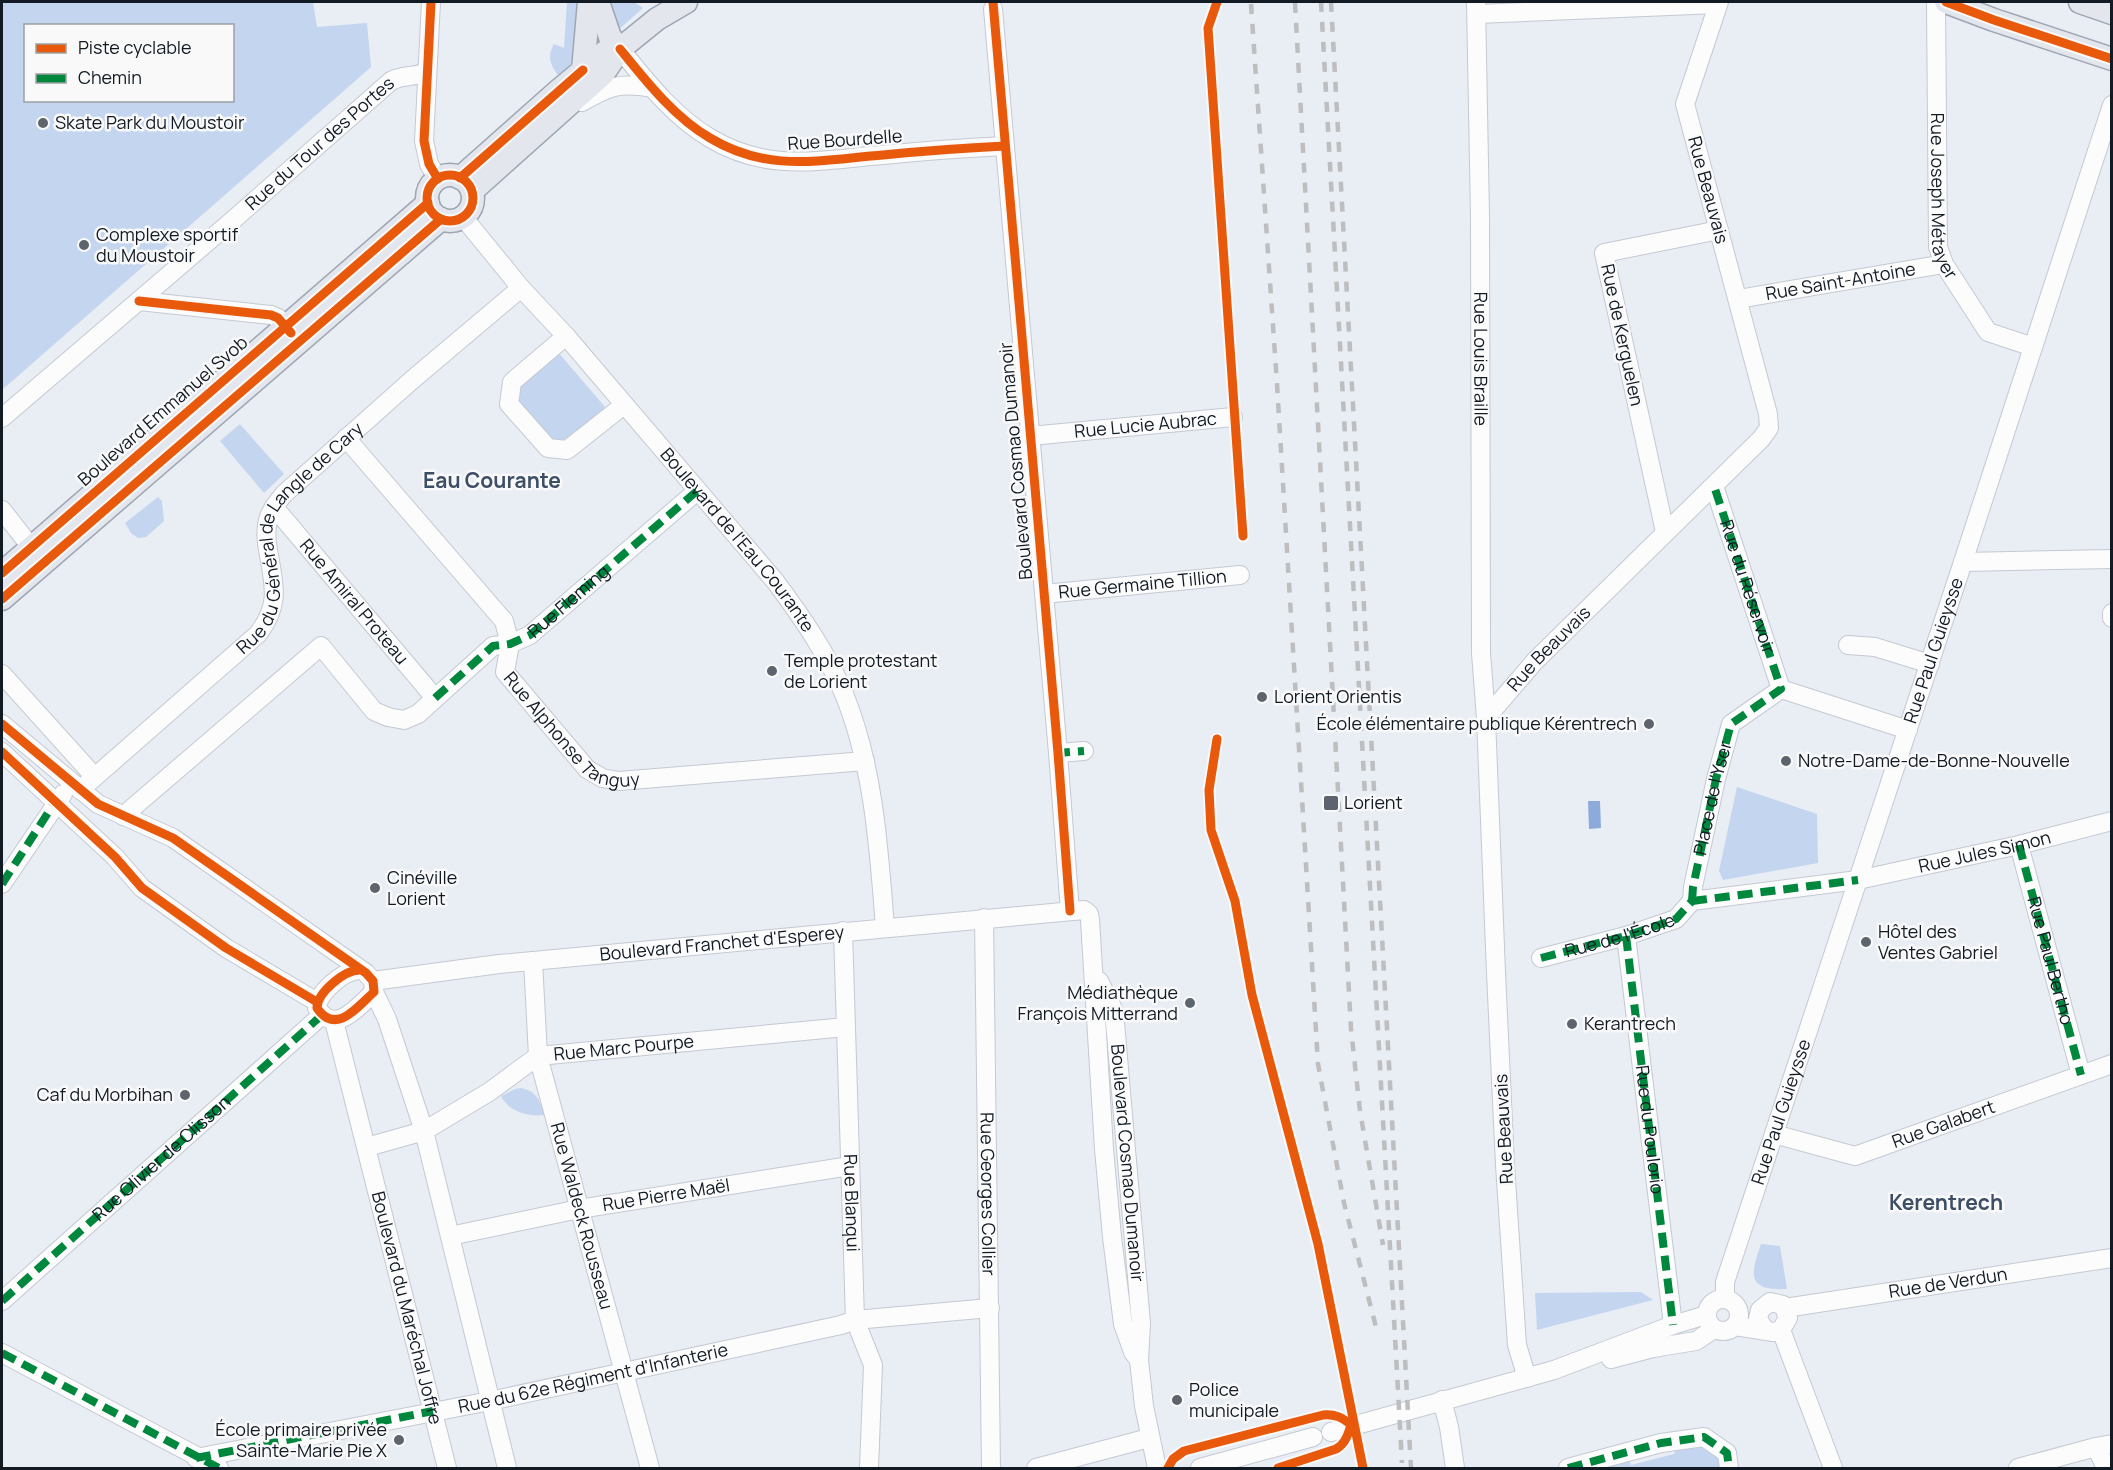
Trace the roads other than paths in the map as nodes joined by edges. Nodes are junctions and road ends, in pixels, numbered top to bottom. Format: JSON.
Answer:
{"nodes":[{"id":1,"x":431,"y":2,"type":"edge"},
{"id":2,"x":589,"y":2,"type":"edge"},
{"id":3,"x":598,"y":2,"type":"edge"},
{"id":4,"x":1936,"y":2,"type":"edge"},
{"id":5,"x":1946,"y":2,"type":"edge"},
{"id":6,"x":2080,"y":2,"type":"edge"},
{"id":7,"x":1718,"y":3,"type":"edge"},
{"id":8,"x":670,"y":4,"type":"edge"},
{"id":9,"x":1477,"y":8,"type":"edge"},
{"id":10,"x":993,"y":9,"type":"dead end"},
{"id":11,"x":2112,"y":13,"type":"edge"},
{"id":12,"x":620,"y":49,"type":"junction"},
{"id":13,"x":2112,"y":59,"type":"edge"},
{"id":14,"x":583,"y":70,"type":"junction"},
{"id":15,"x":427,"y":71,"type":"junction"},
{"id":16,"x":652,"y":88,"type":"junction"},
{"id":17,"x":2112,"y":105,"type":"edge"},
{"id":18,"x":557,"y":117,"type":"junction"},
{"id":19,"x":1005,"y":146,"type":"junction"},
{"id":20,"x":438,"y":179,"type":"junction"},
{"id":21,"x":466,"y":184,"type":"junction"},
{"id":22,"x":434,"y":211,"type":"junction"},
{"id":23,"x":463,"y":217,"type":"junction"},
{"id":24,"x":1719,"y":230,"type":"junction"},
{"id":25,"x":1944,"y":264,"type":"junction"},
{"id":26,"x":521,"y":288,"type":"junction"},
{"id":27,"x":1737,"y":299,"type":"junction"},
{"id":28,"x":139,"y":301,"type":"junction"},
{"id":29,"x":292,"y":334,"type":"junction"},
{"id":30,"x":566,"y":336,"type":"junction"},
{"id":31,"x":2033,"y":347,"type":"junction"},
{"id":32,"x":624,"y":405,"type":"junction"},
{"id":33,"x":1233,"y":417,"type":"dead end"},
{"id":34,"x":2,"y":418,"type":"edge"},
{"id":35,"x":1030,"y":436,"type":"junction"},
{"id":36,"x":346,"y":438,"type":"junction"},
{"id":37,"x":1714,"y":486,"type":"junction"},
{"id":38,"x":697,"y":491,"type":"junction"},
{"id":39,"x":274,"y":507,"type":"junction"},
{"id":40,"x":2,"y":510,"type":"edge"},
{"id":41,"x":1665,"y":532,"type":"junction"},
{"id":42,"x":31,"y":547,"type":"junction"},
{"id":43,"x":2112,"y":559,"type":"edge"},
{"id":44,"x":1963,"y":562,"type":"junction"},
{"id":45,"x":2,"y":573,"type":"edge"},
{"id":46,"x":1240,"y":575,"type":"dead end"},
{"id":47,"x":1044,"y":594,"type":"junction"},
{"id":48,"x":2,"y":599,"type":"edge"},
{"id":49,"x":2112,"y":612,"type":"edge"},
{"id":50,"x":2112,"y":618,"type":"edge"},
{"id":51,"x":510,"y":644,"type":"junction"},
{"id":52,"x":1848,"y":645,"type":"dead end"},
{"id":53,"x":1930,"y":664,"type":"junction"},
{"id":54,"x":2,"y":674,"type":"edge"},
{"id":55,"x":1781,"y":689,"type":"junction"},
{"id":56,"x":435,"y":698,"type":"junction"},
{"id":57,"x":1486,"y":718,"type":"junction"},
{"id":58,"x":2,"y":724,"type":"edge"},
{"id":59,"x":1908,"y":730,"type":"junction"},
{"id":60,"x":1084,"y":751,"type":"dead end"},
{"id":61,"x":2,"y":752,"type":"edge"},
{"id":62,"x":1058,"y":753,"type":"junction"},
{"id":63,"x":865,"y":761,"type":"junction"},
{"id":64,"x":94,"y":776,"type":"junction"},
{"id":65,"x":76,"y":786,"type":"junction"},
{"id":66,"x":55,"y":802,"type":"junction"},
{"id":67,"x":123,"y":816,"type":"junction"},
{"id":68,"x":2112,"y":821,"type":"edge"},
{"id":69,"x":2019,"y":845,"type":"junction"},
{"id":70,"x":1858,"y":880,"type":"junction"},
{"id":71,"x":2,"y":885,"type":"edge"},
{"id":72,"x":1692,"y":901,"type":"junction"},
{"id":73,"x":1070,"y":911,"type":"junction"},
{"id":74,"x":984,"y":918,"type":"junction"},
{"id":75,"x":885,"y":927,"type":"junction"},
{"id":76,"x":843,"y":931,"type":"junction"},
{"id":77,"x":1626,"y":936,"type":"junction"},
{"id":78,"x":1541,"y":958,"type":"dead end"},
{"id":79,"x":533,"y":961,"type":"junction"},
{"id":80,"x":369,"y":981,"type":"junction"},
{"id":81,"x":324,"y":1013,"type":"junction"},
{"id":82,"x":846,"y":1027,"type":"junction"},
{"id":83,"x":538,"y":1056,"type":"junction"},
{"id":84,"x":2112,"y":1064,"type":"edge"},
{"id":85,"x":2081,"y":1075,"type":"junction"},
{"id":86,"x":424,"y":1131,"type":"junction"},
{"id":87,"x":1774,"y":1134,"type":"junction"},
{"id":88,"x":367,"y":1147,"type":"junction"},
{"id":89,"x":850,"y":1166,"type":"junction"},
{"id":90,"x":579,"y":1209,"type":"junction"},
{"id":91,"x":450,"y":1236,"type":"junction"},
{"id":92,"x":2112,"y":1258,"type":"edge"},
{"id":93,"x":1728,"y":1299,"type":"junction"},
{"id":94,"x":2,"y":1301,"type":"edge"},
{"id":95,"x":1763,"y":1306,"type":"junction"},
{"id":96,"x":990,"y":1308,"type":"junction"},
{"id":97,"x":1785,"y":1308,"type":"junction"},
{"id":98,"x":855,"y":1320,"type":"junction"},
{"id":99,"x":1710,"y":1322,"type":"junction"},
{"id":100,"x":1673,"y":1325,"type":"junction"},
{"id":101,"x":1735,"y":1326,"type":"junction"},
{"id":102,"x":1773,"y":1330,"type":"junction"},
{"id":103,"x":2,"y":1353,"type":"edge"},
{"id":104,"x":1554,"y":1371,"type":"junction"},
{"id":105,"x":624,"y":1372,"type":"junction"},
{"id":106,"x":1527,"y":1378,"type":"junction"},
{"id":107,"x":1442,"y":1400,"type":"junction"},
{"id":108,"x":490,"y":1401,"type":"junction"},
{"id":109,"x":433,"y":1411,"type":"junction"},
{"id":110,"x":1149,"y":1438,"type":"junction"},
{"id":111,"x":2104,"y":1445,"type":"edge"},
{"id":112,"x":196,"y":1458,"type":"junction"},
{"id":113,"x":219,"y":1468,"type":"edge"},
{"id":114,"x":447,"y":1468,"type":"edge"},
{"id":115,"x":507,"y":1468,"type":"edge"},
{"id":116,"x":650,"y":1468,"type":"edge"},
{"id":117,"x":869,"y":1468,"type":"edge"},
{"id":118,"x":991,"y":1468,"type":"edge"},
{"id":119,"x":1036,"y":1468,"type":"edge"},
{"id":120,"x":1157,"y":1468,"type":"edge"},
{"id":121,"x":1200,"y":1468,"type":"edge"},
{"id":122,"x":1455,"y":1468,"type":"edge"},
{"id":123,"x":1568,"y":1468,"type":"edge"},
{"id":124,"x":1729,"y":1468,"type":"edge"},
{"id":125,"x":1833,"y":1468,"type":"edge"},
{"id":126,"x":2018,"y":1468,"type":"edge"},
{"id":127,"x":2106,"y":1468,"type":"edge"}],
"edges":[{"from":1,"to":15,"type":"street"},
{"from":2,"to":14,"type":"main road"},
{"from":3,"to":12,"type":"main road"},
{"from":4,"to":25,"type":"street","name":"Rue Joseph Métayer"},
{"from":5,"to":13,"type":"main road"},
{"from":6,"to":11,"type":"main road"},
{"from":7,"to":9,"type":"street"},
{"from":7,"to":24,"type":"street","name":"Rue Beauvais"},
{"from":8,"to":12,"type":"main road"},
{"from":9,"to":57,"type":"street","name":"Rue Louis Braille"},
{"from":10,"to":19,"type":"street","name":"Boulevard Cosmao Dumanoir"},
{"from":12,"to":14,"type":"main road"},
{"from":12,"to":16,"type":"street","name":"Rue Bourdelle"},
{"from":12,"to":18,"type":"main road"},
{"from":14,"to":21,"type":"main road"},
{"from":15,"to":20,"type":"street"},
{"from":15,"to":28,"type":"street","name":"Rue du Tour des Portes"},
{"from":16,"to":18,"type":"street"},
{"from":16,"to":19,"type":"street","name":"Rue Bourdelle"},
{"from":17,"to":31,"type":"street","name":"Rue Paul Guieysse"},
{"from":18,"to":21,"type":"main road"},
{"from":19,"to":35,"type":"street","name":"Boulevard Cosmao Dumanoir"},
{"from":20,"to":21,"type":"main road"},
{"from":20,"to":22,"type":"main road"},
{"from":21,"to":23,"type":"main road"},
{"from":22,"to":23,"type":"main road"},
{"from":22,"to":29,"type":"main road","name":"Boulevard Emmanuel Svob"},
{"from":23,"to":26,"type":"street","name":"Boulevard de l'Eau Courante"},
{"from":24,"to":27,"type":"street","name":"Rue Beauvais"},
{"from":24,"to":41,"type":"street","name":"Rue de Kerguelen"},
{"from":25,"to":27,"type":"street","name":"Rue Saint-Antoine"},
{"from":25,"to":31,"type":"street","name":"Rue Joseph Métayer"},
{"from":26,"to":30,"type":"street","name":"Boulevard de l'Eau Courante"},
{"from":26,"to":36,"type":"street","name":"Rue du Général de Langle de Cary"},
{"from":27,"to":37,"type":"street","name":"Rue Beauvais"},
{"from":28,"to":29,"type":"street"},
{"from":28,"to":34,"type":"street","name":"Rue du Tour des Portes"},
{"from":29,"to":42,"type":"main road","name":"Boulevard Emmanuel Svob"},
{"from":29,"to":48,"type":"main road","name":"Boulevard Emmanuel Svob"},
{"from":30,"to":32,"type":"street","name":"Boulevard de l'Eau Courante"},
{"from":30,"to":32,"type":"street"},
{"from":31,"to":44,"type":"street","name":"Rue Paul Guieysse"},
{"from":32,"to":38,"type":"street","name":"Boulevard de l'Eau Courante"},
{"from":33,"to":35,"type":"street","name":"Rue Lucie Aubrac"},
{"from":35,"to":47,"type":"street","name":"Boulevard Cosmao Dumanoir"},
{"from":36,"to":39,"type":"street","name":"Rue du Général de Langle de Cary"},
{"from":36,"to":51,"type":"street","name":"Rue Alphonse Tanguy"},
{"from":37,"to":41,"type":"street","name":"Rue Beauvais"},
{"from":37,"to":55,"type":"street","name":"Rue du Réservoir"},
{"from":38,"to":51,"type":"street","name":"Rue Fleming"},
{"from":38,"to":63,"type":"street","name":"Boulevard de l'Eau Courante"},
{"from":39,"to":56,"type":"street","name":"Rue Amiral Proteau"},
{"from":39,"to":64,"type":"street","name":"Rue du Général de Langle de Cary"},
{"from":40,"to":42,"type":"street"},
{"from":41,"to":57,"type":"street","name":"Rue Beauvais"},
{"from":42,"to":45,"type":"main road","name":"Boulevard Emmanuel Svob"},
{"from":43,"to":44,"type":"street"},
{"from":44,"to":53,"type":"street","name":"Rue Paul Guieysse"},
{"from":46,"to":47,"type":"street","name":"Rue Germaine Tillion"},
{"from":47,"to":62,"type":"street","name":"Boulevard Cosmao Dumanoir"},
{"from":49,"to":50,"type":"street"},
{"from":51,"to":56,"type":"street","name":"Rue Fleming"},
{"from":51,"to":63,"type":"street","name":"Rue Alphonse Tanguy"},
{"from":52,"to":53,"type":"street"},
{"from":53,"to":59,"type":"street","name":"Rue Paul Guieysse"},
{"from":54,"to":64,"type":"street"},
{"from":55,"to":59,"type":"street"},
{"from":55,"to":72,"type":"street","name":"Place de l'Yser"},
{"from":56,"to":67,"type":"street"},
{"from":57,"to":106,"type":"street","name":"Rue Beauvais"},
{"from":58,"to":65,"type":"street"},
{"from":59,"to":70,"type":"street","name":"Rue Paul Guieysse"},
{"from":60,"to":62,"type":"street"},
{"from":61,"to":66,"type":"street"},
{"from":62,"to":73,"type":"street","name":"Boulevard Cosmao Dumanoir"},
{"from":63,"to":75,"type":"street","name":"Boulevard de l'Eau Courante"},
{"from":64,"to":65,"type":"street","name":"Rue du Général de Langle de Cary"},
{"from":65,"to":66,"type":"street","name":"Rue du Général de Langle de Cary"},
{"from":65,"to":67,"type":"street"},
{"from":66,"to":71,"type":"street","name":"Rue du Général de Langle de Cary"},
{"from":66,"to":81,"type":"street"},
{"from":67,"to":80,"type":"street"},
{"from":68,"to":69,"type":"street","name":"Rue Jules Simon"},
{"from":69,"to":70,"type":"street","name":"Rue Jules Simon"},
{"from":69,"to":85,"type":"street","name":"Rue Paul Bertho"},
{"from":70,"to":72,"type":"street"},
{"from":70,"to":87,"type":"street","name":"Rue Paul Guieysse"},
{"from":72,"to":77,"type":"street","name":"Rue de l'École"},
{"from":73,"to":74,"type":"street","name":"Boulevard Franchet d'Esperey"},
{"from":73,"to":110,"type":"street","name":"Boulevard Cosmao Dumanoir"},
{"from":74,"to":75,"type":"street","name":"Boulevard Franchet d'Esperey"},
{"from":74,"to":96,"type":"street","name":"Rue Georges Collier"},
{"from":75,"to":76,"type":"street","name":"Boulevard Franchet d'Esperey"},
{"from":76,"to":79,"type":"street","name":"Boulevard Franchet d'Esperey"},
{"from":76,"to":82,"type":"street","name":"Rue Blanqui"},
{"from":77,"to":78,"type":"street","name":"Rue de l'École"},
{"from":77,"to":100,"type":"street","name":"Rue du Poulorio"},
{"from":79,"to":80,"type":"street","name":"Boulevard Franchet d'Esperey"},
{"from":79,"to":83,"type":"street","name":"Rue Waldeck Rousseau"},
{"from":80,"to":81,"type":"street"},
{"from":80,"to":81,"type":"street"},
{"from":80,"to":86,"type":"street"},
{"from":81,"to":88,"type":"street","name":"Boulevard du Maréchal Joffre"},
{"from":81,"to":94,"type":"street","name":"Rue Olivier de Clisson"},
{"from":82,"to":83,"type":"street","name":"Rue Marc Pourpe"},
{"from":82,"to":89,"type":"street","name":"Rue Blanqui"},
{"from":83,"to":86,"type":"street","name":"Rue Marc Pourpe"},
{"from":83,"to":90,"type":"street","name":"Rue Waldeck Rousseau"},
{"from":84,"to":85,"type":"street","name":"Rue Galabert"},
{"from":85,"to":87,"type":"street","name":"Rue Galabert"},
{"from":86,"to":88,"type":"street"},
{"from":86,"to":91,"type":"street"},
{"from":87,"to":93,"type":"street","name":"Rue Paul Guieysse"},
{"from":88,"to":109,"type":"street","name":"Boulevard du Maréchal Joffre"},
{"from":89,"to":90,"type":"street","name":"Rue Pierre Maël"},
{"from":89,"to":98,"type":"street","name":"Rue Blanqui"},
{"from":90,"to":91,"type":"street","name":"Rue Pierre Maël"},
{"from":90,"to":105,"type":"street","name":"Rue Waldeck Rousseau"},
{"from":91,"to":108,"type":"street"},
{"from":92,"to":97,"type":"street","name":"Rue de Verdun"},
{"from":93,"to":95,"type":"street"},
{"from":93,"to":99,"type":"street"},
{"from":93,"to":101,"type":"street"},
{"from":95,"to":97,"type":"street"},
{"from":95,"to":102,"type":"street"},
{"from":96,"to":98,"type":"street","name":"Rue du 62e Régiment d'Infanterie"},
{"from":96,"to":118,"type":"street","name":"Rue Georges Collier"},
{"from":97,"to":102,"type":"street"},
{"from":98,"to":105,"type":"street","name":"Rue du 62e Régiment d'Infanterie"},
{"from":98,"to":117,"type":"street","name":"Rue Blanqui"},
{"from":99,"to":100,"type":"street"},
{"from":99,"to":101,"type":"street"},
{"from":99,"to":104,"type":"street"},
{"from":100,"to":104,"type":"street"},
{"from":101,"to":102,"type":"street"},
{"from":102,"to":125,"type":"street"},
{"from":103,"to":112,"type":"street"},
{"from":104,"to":106,"type":"street"},
{"from":105,"to":108,"type":"street","name":"Rue du 62e Régiment d'Infanterie"},
{"from":105,"to":116,"type":"street","name":"Rue Waldeck Rousseau"},
{"from":106,"to":107,"type":"street"},
{"from":107,"to":121,"type":"street"},
{"from":107,"to":122,"type":"street"},
{"from":108,"to":109,"type":"street","name":"Rue du 62e Régiment d'Infanterie"},
{"from":108,"to":115,"type":"street"},
{"from":109,"to":112,"type":"street","name":"Rue du 62e Régiment d'Infanterie"},
{"from":109,"to":114,"type":"street","name":"Boulevard du Maréchal Joffre"},
{"from":110,"to":119,"type":"street"},
{"from":110,"to":120,"type":"street","name":"Boulevard Cosmao Dumanoir"},
{"from":111,"to":126,"type":"street"},
{"from":111,"to":127,"type":"street"},
{"from":112,"to":113,"type":"street"},
{"from":123,"to":124,"type":"street"}]}
